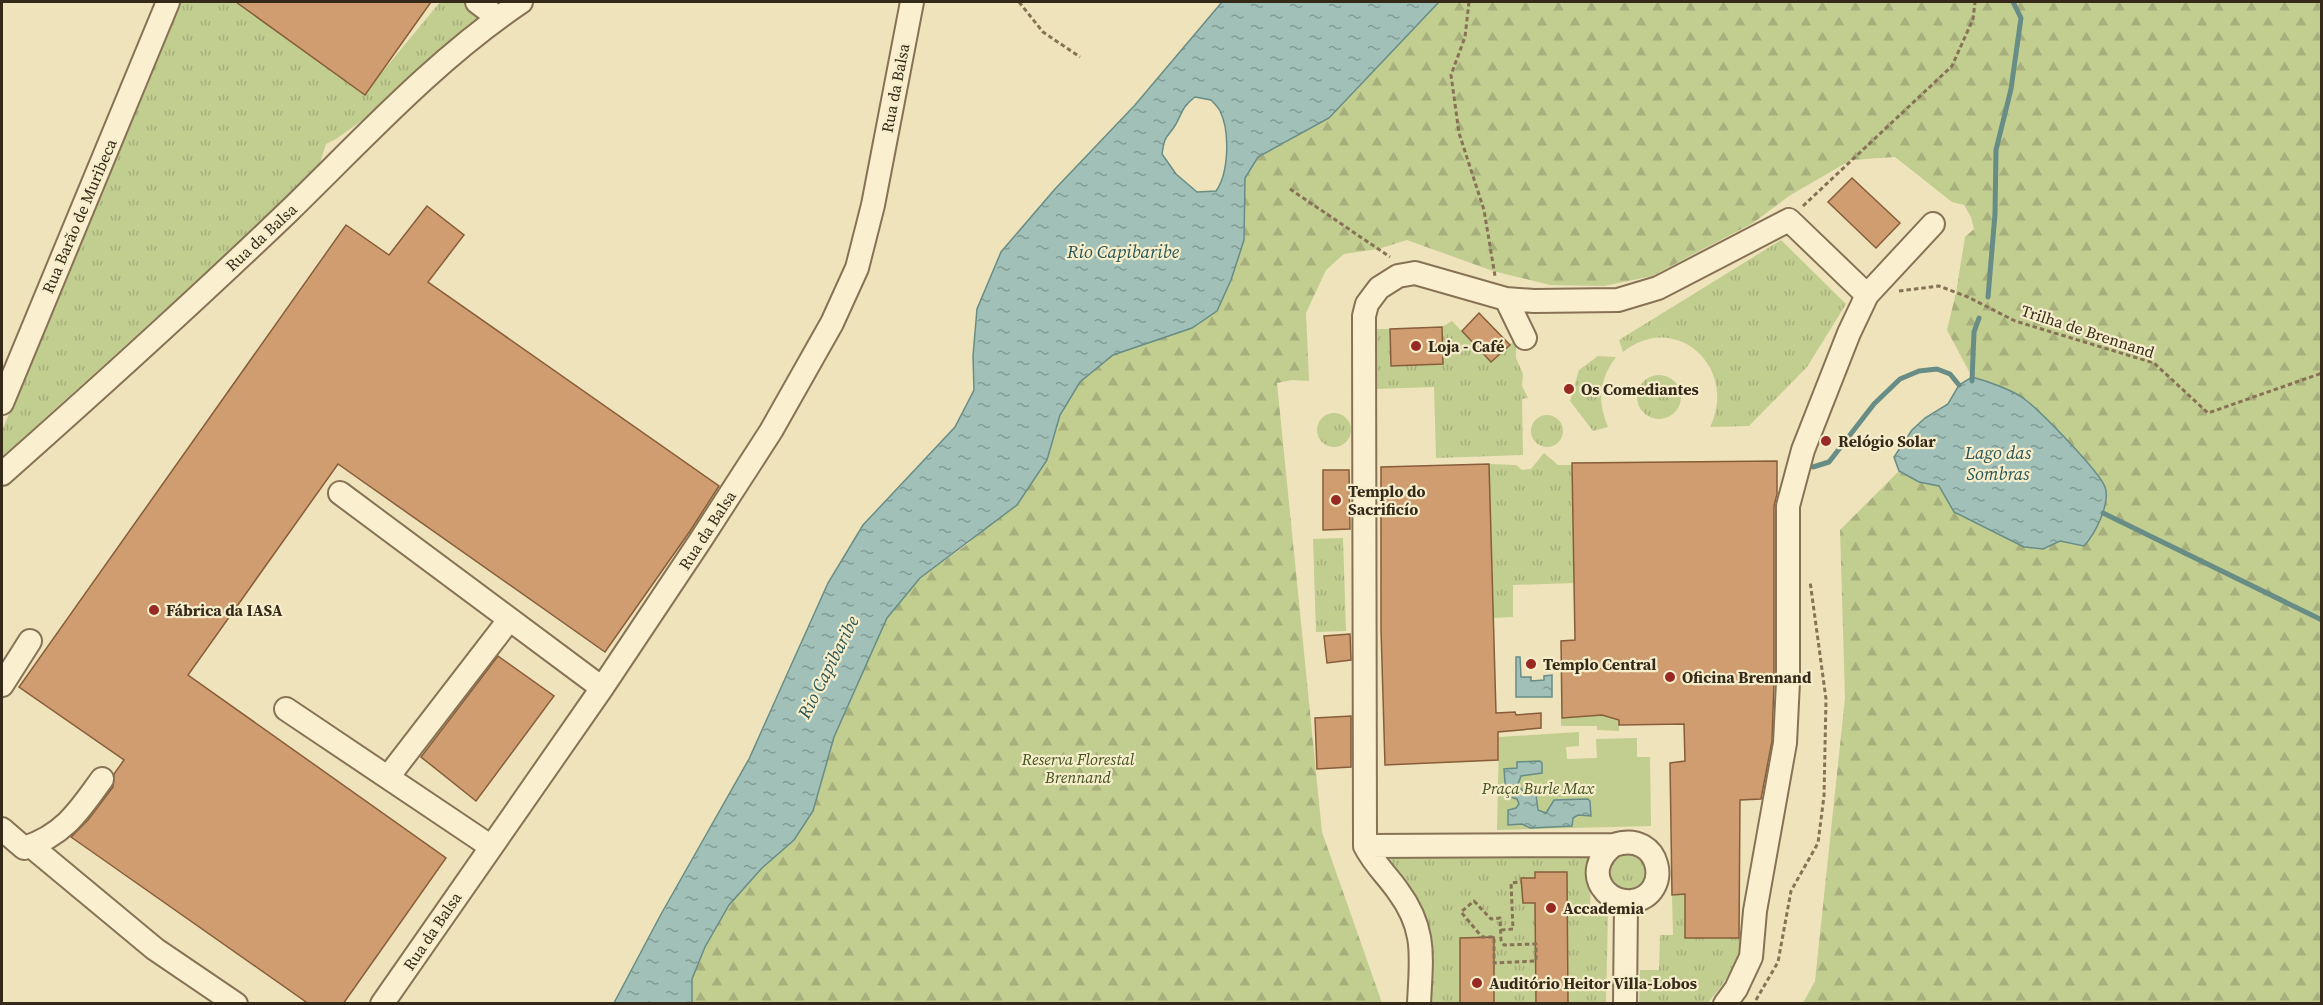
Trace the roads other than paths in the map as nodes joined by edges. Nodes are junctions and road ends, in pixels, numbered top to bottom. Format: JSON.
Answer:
{"nodes":[{"id":1,"x":168,"y":2,"type":"edge"},
{"id":2,"x":477,"y":2,"type":"edge"},
{"id":3,"x":521,"y":2,"type":"edge"},
{"id":4,"x":912,"y":2,"type":"edge"},
{"id":5,"x":497,"y":17,"type":"junction"},
{"id":6,"x":1933,"y":224,"type":"dead end"},
{"id":7,"x":1867,"y":295,"type":"junction"},
{"id":8,"x":1506,"y":299,"type":"junction"},
{"id":9,"x":1525,"y":338,"type":"dead end"},
{"id":10,"x":2,"y":403,"type":"edge"},
{"id":11,"x":2,"y":474,"type":"edge"},
{"id":12,"x":340,"y":493,"type":"dead end"},
{"id":13,"x":509,"y":620,"type":"junction"},
{"id":14,"x":30,"y":641,"type":"dead end"},
{"id":15,"x":2,"y":685,"type":"edge"},
{"id":16,"x":602,"y":688,"type":"junction"},
{"id":17,"x":286,"y":709,"type":"dead end"},
{"id":18,"x":388,"y":777,"type":"junction"},
{"id":19,"x":102,"y":778,"type":"dead end"},
{"id":20,"x":2,"y":830,"type":"edge"},
{"id":21,"x":1614,"y":845,"type":"junction"},
{"id":22,"x":31,"y":846,"type":"junction"},
{"id":23,"x":490,"y":846,"type":"junction"},
{"id":24,"x":1365,"y":846,"type":"junction"},
{"id":25,"x":1626,"y":902,"type":"junction"},
{"id":26,"x":236,"y":1004,"type":"edge"},
{"id":27,"x":381,"y":1004,"type":"edge"},
{"id":28,"x":1419,"y":1004,"type":"edge"},
{"id":29,"x":1625,"y":1004,"type":"edge"},
{"id":30,"x":1725,"y":1004,"type":"edge"}],
"edges":[{"from":1,"to":10,"type":"street","name":"Rua Barão de Muribeca"},
{"from":2,"to":5,"type":"street"},
{"from":3,"to":5,"type":"street","name":"Rua da Balsa"},
{"from":4,"to":16,"type":"street","name":"Rua da Balsa"},
{"from":5,"to":11,"type":"street","name":"Rua da Balsa"},
{"from":6,"to":7,"type":"street"},
{"from":7,"to":8,"type":"street"},
{"from":7,"to":30,"type":"street"},
{"from":8,"to":9,"type":"street"},
{"from":8,"to":24,"type":"street"},
{"from":12,"to":13,"type":"street"},
{"from":13,"to":16,"type":"street"},
{"from":13,"to":18,"type":"street"},
{"from":14,"to":15,"type":"street"},
{"from":16,"to":23,"type":"street","name":"Rua da Balsa"},
{"from":17,"to":18,"type":"street"},
{"from":18,"to":23,"type":"street"},
{"from":19,"to":22,"type":"street"},
{"from":20,"to":22,"type":"street"},
{"from":21,"to":24,"type":"street"},
{"from":21,"to":25,"type":"street"},
{"from":21,"to":25,"type":"street"},
{"from":22,"to":26,"type":"street"},
{"from":23,"to":27,"type":"street","name":"Rua da Balsa"},
{"from":24,"to":28,"type":"street"},
{"from":25,"to":29,"type":"street"}]}
